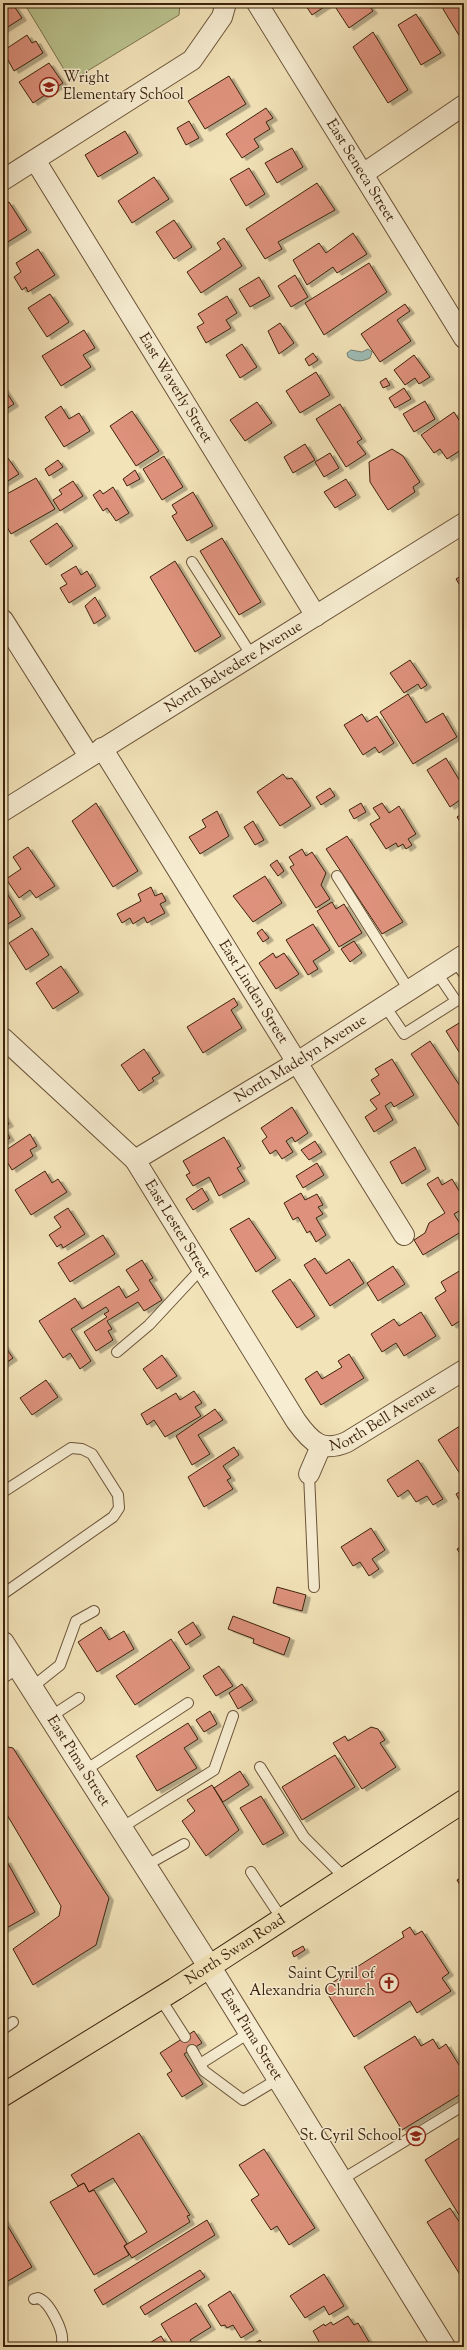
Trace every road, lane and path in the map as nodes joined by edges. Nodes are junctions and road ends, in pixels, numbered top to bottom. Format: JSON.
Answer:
{"nodes":[{"id":1,"x":226,"y":3,"type":"edge"},
{"id":2,"x":257,"y":3,"type":"edge"},
{"id":3,"x":464,"y":105,"type":"edge"},
{"id":4,"x":35,"y":160,"type":"junction"},
{"id":5,"x":363,"y":174,"type":"junction"},
{"id":6,"x":3,"y":180,"type":"edge"},
{"id":7,"x":464,"y":338,"type":"edge"},
{"id":8,"x":464,"y":523,"type":"edge"},
{"id":9,"x":192,"y":562,"type":"dead end"},
{"id":10,"x":316,"y":616,"type":"junction"},
{"id":11,"x":3,"y":620,"type":"edge"},
{"id":12,"x":252,"y":656,"type":"junction"},
{"id":13,"x":96,"y":752,"type":"junction"},
{"id":14,"x":3,"y":811,"type":"edge"},
{"id":15,"x":337,"y":876,"type":"dead end"},
{"id":16,"x":461,"y":964,"type":"edge"},
{"id":17,"x":437,"y":973,"type":"junction"},
{"id":18,"x":409,"y":990,"type":"junction"},
{"id":19,"x":385,"y":1006,"type":"junction"},
{"id":20,"x":3,"y":1038,"type":"edge"},
{"id":21,"x":297,"y":1062,"type":"junction"},
{"id":22,"x":135,"y":1160,"type":"junction"},
{"id":23,"x":404,"y":1235,"type":"dead end"},
{"id":24,"x":201,"y":1269,"type":"junction"},
{"id":25,"x":117,"y":1352,"type":"dead end"},
{"id":26,"x":464,"y":1370,"type":"edge"},
{"id":27,"x":321,"y":1446,"type":"junction"},
{"id":28,"x":308,"y":1474,"type":"joint"},
{"id":29,"x":3,"y":1492,"type":"edge"},
{"id":30,"x":314,"y":1588,"type":"dead end"},
{"id":31,"x":3,"y":1594,"type":"edge"},
{"id":32,"x":94,"y":1611,"type":"dead end"},
{"id":33,"x":3,"y":1643,"type":"edge"},
{"id":34,"x":11,"y":1673,"type":"edge"},
{"id":35,"x":31,"y":1688,"type":"junction"},
{"id":36,"x":79,"y":1698,"type":"dead end"},
{"id":37,"x":188,"y":1703,"type":"dead end"},
{"id":38,"x":233,"y":1716,"type":"dead end"},
{"id":39,"x":50,"y":1717,"type":"junction"},
{"id":40,"x":260,"y":1767,"type":"dead end"},
{"id":41,"x":84,"y":1771,"type":"junction"},
{"id":42,"x":464,"y":1801,"type":"edge"},
{"id":43,"x":121,"y":1828,"type":"junction"},
{"id":44,"x":184,"y":1844,"type":"dead end"},
{"id":45,"x":145,"y":1866,"type":"junction"},
{"id":46,"x":251,"y":1872,"type":"dead end"},
{"id":47,"x":345,"y":1878,"type":"junction"},
{"id":48,"x":282,"y":1919,"type":"junction"},
{"id":49,"x":209,"y":1966,"type":"junction"},
{"id":50,"x":160,"y":1998,"type":"junction"},
{"id":51,"x":13,"y":2022,"type":"dead end"},
{"id":52,"x":3,"y":2029,"type":"edge"},
{"id":53,"x":249,"y":2033,"type":"junction"},
{"id":54,"x":185,"y":2037,"type":"dead end"},
{"id":55,"x":192,"y":2050,"type":"dead end"},
{"id":56,"x":200,"y":2064,"type":"junction"},
{"id":57,"x":278,"y":2078,"type":"junction"},
{"id":58,"x":3,"y":2095,"type":"edge"},
{"id":59,"x":464,"y":2104,"type":"edge"},
{"id":60,"x":341,"y":2180,"type":"junction"},
{"id":61,"x":34,"y":2299,"type":"dead end"},
{"id":62,"x":62,"y":2342,"type":"dead end"},
{"id":63,"x":444,"y":2347,"type":"edge"}],
"edges":[{"from":1,"to":4,"type":"street"},
{"from":2,"to":5,"type":"street","name":"East Seneca Street"},
{"from":3,"to":5,"type":"street"},
{"from":4,"to":6,"type":"street"},
{"from":4,"to":10,"type":"street","name":"East Waverly Street"},
{"from":5,"to":7,"type":"street","name":"East Seneca Street"},
{"from":8,"to":10,"type":"street","name":"North Belvedere Avenue"},
{"from":9,"to":12,"type":"lane"},
{"from":10,"to":12,"type":"street","name":"North Belvedere Avenue"},
{"from":11,"to":13,"type":"street","name":"East Linden Street"},
{"from":12,"to":13,"type":"street","name":"North Belvedere Avenue"},
{"from":13,"to":14,"type":"street","name":"North Belvedere Avenue"},
{"from":13,"to":21,"type":"street","name":"East Linden Street"},
{"from":15,"to":18,"type":"lane"},
{"from":16,"to":17,"type":"street","name":"North Madelyn Avenue"},
{"from":17,"to":18,"type":"street","name":"North Madelyn Avenue"},
{"from":17,"to":19,"type":"lane"},
{"from":18,"to":19,"type":"street","name":"North Madelyn Avenue"},
{"from":19,"to":21,"type":"street","name":"North Madelyn Avenue"},
{"from":20,"to":22,"type":"street","name":"East Lester Street"},
{"from":21,"to":22,"type":"street","name":"North Madelyn Avenue"},
{"from":21,"to":23,"type":"street","name":"East Linden Street"},
{"from":22,"to":24,"type":"street","name":"East Lester Street"},
{"from":24,"to":25,"type":"lane"},
{"from":24,"to":27,"type":"street","name":"East Lester Street"},
{"from":26,"to":27,"type":"street","name":"North Bell Avenue"},
{"from":27,"to":28,"type":"street"},
{"from":28,"to":30,"type":"lane"},
{"from":29,"to":31,"type":"lane"},
{"from":32,"to":35,"type":"lane"},
{"from":33,"to":34,"type":"street","name":"East Pima Street"},
{"from":34,"to":35,"type":"street","name":"East Pima Street"},
{"from":35,"to":39,"type":"street","name":"East Pima Street"},
{"from":36,"to":39,"type":"lane"},
{"from":37,"to":41,"type":"lane"},
{"from":38,"to":43,"type":"lane"},
{"from":39,"to":41,"type":"street","name":"East Pima Street"},
{"from":40,"to":47,"type":"lane"},
{"from":41,"to":43,"type":"street","name":"East Pima Street"},
{"from":42,"to":47,"type":"main road","name":"North Swan Road"},
{"from":43,"to":45,"type":"street","name":"East Pima Street"},
{"from":44,"to":45,"type":"lane"},
{"from":45,"to":49,"type":"street","name":"East Pima Street"},
{"from":46,"to":48,"type":"lane"},
{"from":47,"to":48,"type":"main road","name":"North Swan Road"},
{"from":48,"to":49,"type":"main road","name":"North Swan Road"},
{"from":49,"to":50,"type":"main road","name":"North Swan Road"},
{"from":49,"to":53,"type":"street","name":"East Pima Street"},
{"from":50,"to":54,"type":"lane"},
{"from":50,"to":58,"type":"main road","name":"North Swan Road"},
{"from":51,"to":52,"type":"lane"},
{"from":53,"to":56,"type":"lane"},
{"from":53,"to":57,"type":"street","name":"East Pima Street"},
{"from":55,"to":56,"type":"lane"},
{"from":56,"to":57,"type":"lane"},
{"from":57,"to":60,"type":"street","name":"East Pima Street"},
{"from":59,"to":60,"type":"lane"},
{"from":60,"to":63,"type":"street","name":"East Pima Street"},
{"from":61,"to":62,"type":"lane"}]}
